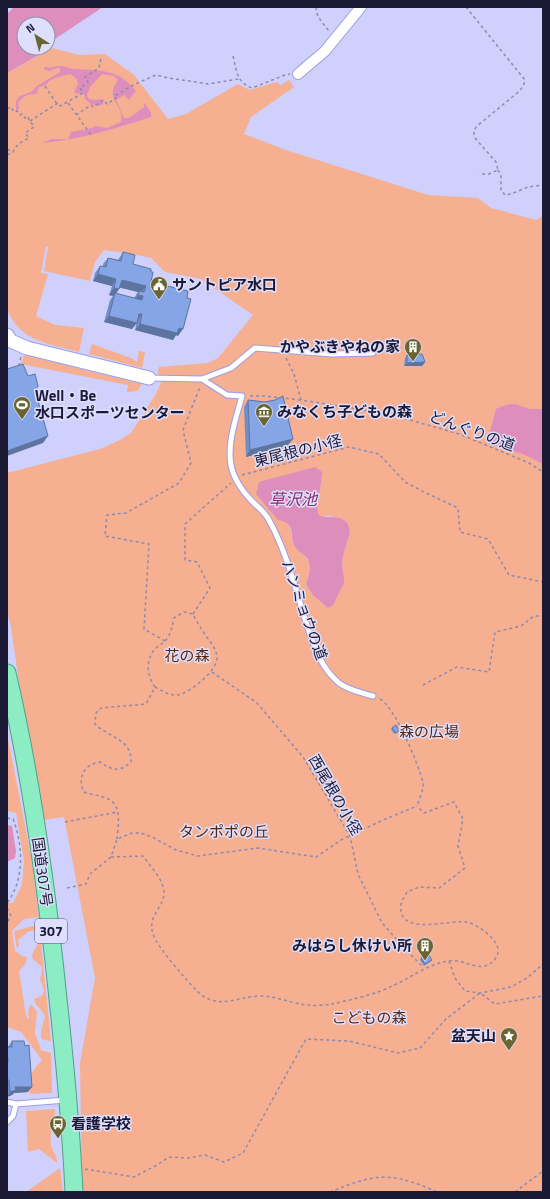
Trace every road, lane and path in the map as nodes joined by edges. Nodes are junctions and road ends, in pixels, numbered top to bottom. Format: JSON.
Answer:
{"nodes":[{"id":1,"x":316,"y":7,"type":"edge"},
{"id":2,"x":361,"y":7,"type":"edge"},
{"id":3,"x":466,"y":7,"type":"edge"},
{"id":4,"x":335,"y":39,"type":"junction"},
{"id":5,"x":233,"y":56,"type":"dead end"},
{"id":6,"x":101,"y":58,"type":"dead end"},
{"id":7,"x":298,"y":74,"type":"joint"},
{"id":8,"x":239,"y":79,"type":"junction"},
{"id":9,"x":45,"y":86,"type":"dead end"},
{"id":10,"x":68,"y":102,"type":"junction"},
{"id":11,"x":56,"y":104,"type":"junction"},
{"id":12,"x":7,"y":109,"type":"edge"},
{"id":13,"x":76,"y":115,"type":"junction"},
{"id":14,"x":30,"y":121,"type":"junction"},
{"id":15,"x":91,"y":136,"type":"dead end"},
{"id":16,"x":7,"y":149,"type":"edge"},
{"id":17,"x":12,"y":152,"type":"junction"},
{"id":18,"x":7,"y":155,"type":"edge"},
{"id":19,"x":498,"y":170,"type":"junction"},
{"id":20,"x":479,"y":174,"type":"dead end"},
{"id":21,"x":543,"y":185,"type":"edge"},
{"id":22,"x":7,"y":335,"type":"edge"},
{"id":23,"x":283,"y":351,"type":"junction"},
{"id":24,"x":22,"y":352,"type":"dead end"},
{"id":25,"x":373,"y":353,"type":"dead end"},
{"id":26,"x":18,"y":367,"type":"edge"},
{"id":27,"x":150,"y":378,"type":"joint"},
{"id":28,"x":202,"y":379,"type":"junction"},
{"id":29,"x":242,"y":396,"type":"junction"},
{"id":30,"x":301,"y":400,"type":"junction"},
{"id":31,"x":543,"y":472,"type":"edge"},
{"id":32,"x":236,"y":478,"type":"junction"},
{"id":33,"x":543,"y":582,"type":"edge"},
{"id":34,"x":193,"y":614,"type":"junction"},
{"id":35,"x":543,"y":616,"type":"edge"},
{"id":36,"x":165,"y":641,"type":"junction"},
{"id":37,"x":212,"y":672,"type":"junction"},
{"id":38,"x":7,"y":673,"type":"edge"},
{"id":39,"x":423,"y":685,"type":"dead end"},
{"id":40,"x":155,"y":687,"type":"junction"},
{"id":41,"x":373,"y":696,"type":"joint"},
{"id":42,"x":417,"y":806,"type":"junction"},
{"id":43,"x":118,"y":812,"type":"junction"},
{"id":44,"x":7,"y":818,"type":"edge"},
{"id":45,"x":65,"y":822,"type":"dead end"},
{"id":46,"x":350,"y":836,"type":"junction"},
{"id":47,"x":117,"y":839,"type":"junction"},
{"id":48,"x":111,"y":857,"type":"junction"},
{"id":49,"x":67,"y":888,"type":"dead end"},
{"id":50,"x":7,"y":903,"type":"edge"},
{"id":51,"x":7,"y":908,"type":"edge"},
{"id":52,"x":7,"y":923,"type":"edge"},
{"id":53,"x":449,"y":961,"type":"junction"},
{"id":54,"x":543,"y":964,"type":"edge"},
{"id":55,"x":424,"y":968,"type":"junction"},
{"id":56,"x":480,"y":994,"type":"junction"},
{"id":57,"x":543,"y":996,"type":"edge"},
{"id":58,"x":67,"y":1100,"type":"junction"},
{"id":59,"x":7,"y":1102,"type":"edge"},
{"id":60,"x":16,"y":1104,"type":"junction"},
{"id":61,"x":7,"y":1122,"type":"edge"},
{"id":62,"x":73,"y":1167,"type":"junction"},
{"id":63,"x":543,"y":1171,"type":"edge"},
{"id":64,"x":74,"y":1192,"type":"edge"},
{"id":65,"x":330,"y":1192,"type":"edge"},
{"id":66,"x":437,"y":1192,"type":"edge"},
{"id":67,"x":515,"y":1192,"type":"edge"}],
"edges":[{"from":1,"to":4,"type":"path"},
{"from":2,"to":4,"type":"street"},
{"from":3,"to":19,"type":"path"},
{"from":4,"to":7,"type":"street"},
{"from":5,"to":8,"type":"path"},
{"from":6,"to":10,"type":"path"},
{"from":7,"to":8,"type":"path"},
{"from":8,"to":13,"type":"path"},
{"from":9,"to":11,"type":"path"},
{"from":10,"to":11,"type":"path"},
{"from":10,"to":13,"type":"path"},
{"from":11,"to":14,"type":"path"},
{"from":12,"to":14,"type":"path"},
{"from":13,"to":15,"type":"path"},
{"from":14,"to":17,"type":"path"},
{"from":16,"to":17,"type":"path"},
{"from":17,"to":18,"type":"path"},
{"from":19,"to":20,"type":"path"},
{"from":19,"to":21,"type":"path"},
{"from":22,"to":27,"type":"street"},
{"from":23,"to":25,"type":"lane"},
{"from":23,"to":28,"type":"lane"},
{"from":23,"to":30,"type":"path"},
{"from":24,"to":26,"type":"path"},
{"from":27,"to":28,"type":"lane"},
{"from":28,"to":29,"type":"lane"},
{"from":28,"to":36,"type":"path"},
{"from":29,"to":30,"type":"path","name":"どんぐりの道"},
{"from":29,"to":32,"type":"lane","name":"ハンミョウの道"},
{"from":30,"to":31,"type":"path","name":"どんぐりの道"},
{"from":32,"to":33,"type":"path","name":"東尾根の小径"},
{"from":32,"to":34,"type":"path"},
{"from":32,"to":41,"type":"lane","name":"ハンミョウの道"},
{"from":34,"to":36,"type":"path"},
{"from":34,"to":37,"type":"path"},
{"from":35,"to":39,"type":"path"},
{"from":36,"to":40,"type":"path"},
{"from":37,"to":40,"type":"path"},
{"from":37,"to":46,"type":"path","name":"西尾根の小径"},
{"from":38,"to":58,"type":"highway","name":"国道307号","number":"307"},
{"from":40,"to":43,"type":"path"},
{"from":41,"to":42,"type":"path"},
{"from":42,"to":46,"type":"path"},
{"from":42,"to":53,"type":"path"},
{"from":43,"to":45,"type":"path"},
{"from":43,"to":47,"type":"path"},
{"from":44,"to":50,"type":"path"},
{"from":46,"to":47,"type":"path"},
{"from":46,"to":55,"type":"path","name":"西尾根の小径"},
{"from":47,"to":48,"type":"path"},
{"from":48,"to":49,"type":"path"},
{"from":48,"to":55,"type":"path"},
{"from":51,"to":52,"type":"path"},
{"from":53,"to":55,"type":"path"},
{"from":53,"to":56,"type":"path"},
{"from":54,"to":56,"type":"path"},
{"from":56,"to":57,"type":"path"},
{"from":56,"to":62,"type":"path"},
{"from":58,"to":60,"type":"lane"},
{"from":58,"to":62,"type":"highway","name":"国道307号","number":"307"},
{"from":59,"to":60,"type":"lane"},
{"from":60,"to":61,"type":"lane"},
{"from":62,"to":64,"type":"highway","name":"国道307号","number":"307"},
{"from":63,"to":67,"type":"path"},
{"from":65,"to":66,"type":"path"}]}
